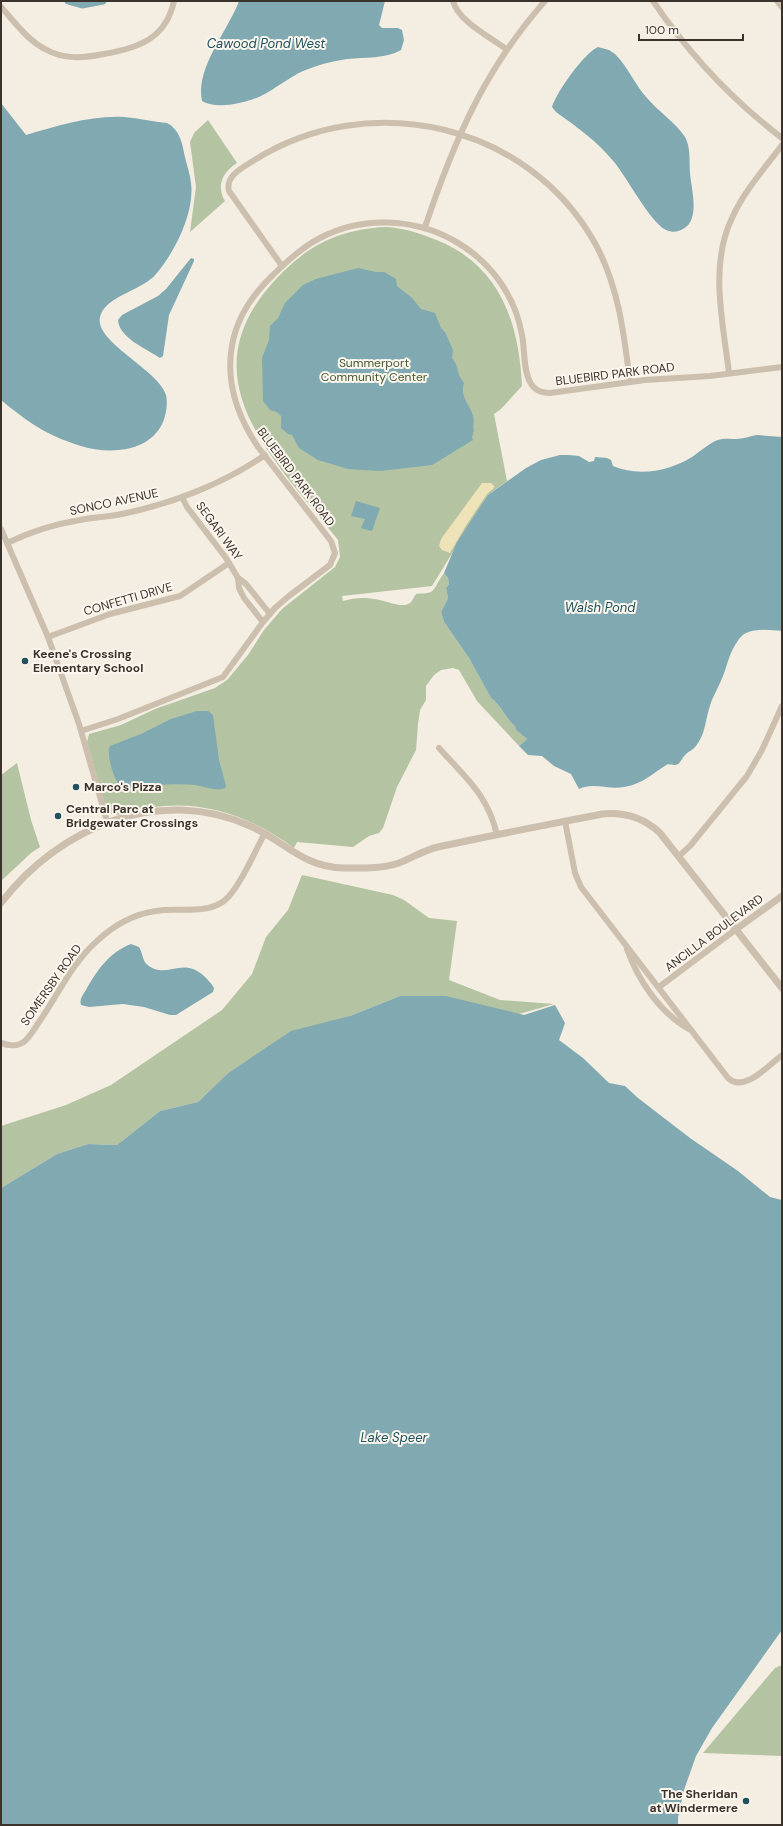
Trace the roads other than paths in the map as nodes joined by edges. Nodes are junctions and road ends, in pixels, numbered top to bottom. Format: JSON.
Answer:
{"nodes":[{"id":1,"x":174,"y":1,"type":"edge"},
{"id":2,"x":452,"y":1,"type":"edge"},
{"id":3,"x":545,"y":1,"type":"edge"},
{"id":4,"x":653,"y":1,"type":"edge"},
{"id":5,"x":777,"y":1,"type":"edge"},
{"id":6,"x":1,"y":7,"type":"edge"},
{"id":7,"x":782,"y":7,"type":"edge"},
{"id":8,"x":506,"y":49,"type":"junction"},
{"id":9,"x":460,"y":134,"type":"junction"},
{"id":10,"x":782,"y":138,"type":"edge"},
{"id":11,"x":782,"y":145,"type":"edge"},
{"id":12,"x":425,"y":227,"type":"junction"},
{"id":13,"x":282,"y":266,"type":"junction"},
{"id":14,"x":782,"y":367,"type":"edge"},
{"id":15,"x":729,"y":373,"type":"junction"},
{"id":16,"x":630,"y":382,"type":"junction"},
{"id":17,"x":265,"y":455,"type":"junction"},
{"id":18,"x":182,"y":496,"type":"junction"},
{"id":19,"x":1,"y":529,"type":"edge"},
{"id":20,"x":7,"y":543,"type":"junction"},
{"id":21,"x":229,"y":562,"type":"junction"},
{"id":22,"x":238,"y":578,"type":"junction"},
{"id":23,"x":270,"y":614,"type":"junction"},
{"id":24,"x":263,"y":622,"type":"junction"},
{"id":25,"x":48,"y":637,"type":"junction"},
{"id":26,"x":782,"y":706,"type":"edge"},
{"id":27,"x":81,"y":731,"type":"junction"},
{"id":28,"x":439,"y":748,"type":"dead end"},
{"id":29,"x":107,"y":821,"type":"junction"},
{"id":30,"x":565,"y":822,"type":"junction"},
{"id":31,"x":265,"y":833,"type":"junction"},
{"id":32,"x":496,"y":835,"type":"junction"},
{"id":33,"x":679,"y":856,"type":"junction"},
{"id":34,"x":782,"y":896,"type":"edge"},
{"id":35,"x":1,"y":903,"type":"edge"},
{"id":36,"x":735,"y":930,"type":"junction"},
{"id":37,"x":627,"y":947,"type":"junction"},
{"id":38,"x":659,"y":987,"type":"junction"},
{"id":39,"x":782,"y":988,"type":"edge"},
{"id":40,"x":690,"y":1030,"type":"junction"},
{"id":41,"x":1,"y":1043,"type":"edge"},
{"id":42,"x":782,"y":1055,"type":"edge"}],
"edges":[{"from":1,"to":6,"type":"street"},
{"from":2,"to":8,"type":"street"},
{"from":3,"to":8,"type":"street"},
{"from":4,"to":10,"type":"street"},
{"from":5,"to":7,"type":"street"},
{"from":8,"to":9,"type":"street"},
{"from":9,"to":12,"type":"street"},
{"from":9,"to":13,"type":"street"},
{"from":9,"to":16,"type":"street"},
{"from":11,"to":15,"type":"street"},
{"from":12,"to":13,"type":"street","name":"BLUEBIRD PARK ROAD"},
{"from":12,"to":16,"type":"street","name":"BLUEBIRD PARK ROAD"},
{"from":13,"to":17,"type":"street","name":"BLUEBIRD PARK ROAD"},
{"from":14,"to":15,"type":"street","name":"BLUEBIRD PARK ROAD"},
{"from":15,"to":16,"type":"street","name":"BLUEBIRD PARK ROAD"},
{"from":17,"to":18,"type":"street","name":"SONCO AVENUE"},
{"from":17,"to":23,"type":"street","name":"BLUEBIRD PARK ROAD"},
{"from":18,"to":20,"type":"street","name":"SONCO AVENUE"},
{"from":18,"to":21,"type":"street","name":"SEGARI WAY"},
{"from":19,"to":20,"type":"street"},
{"from":20,"to":25,"type":"street"},
{"from":21,"to":22,"type":"street","name":"SEGARI WAY"},
{"from":21,"to":25,"type":"street","name":"CONFETTI DRIVE"},
{"from":22,"to":23,"type":"street","name":"SEGARI WAY"},
{"from":22,"to":24,"type":"street","name":"SEGARI WAY"},
{"from":23,"to":24,"type":"street","name":"BLUEBIRD PARK ROAD"},
{"from":24,"to":27,"type":"street","name":"BLUEBIRD PARK ROAD"},
{"from":25,"to":27,"type":"street"},
{"from":26,"to":33,"type":"street"},
{"from":27,"to":29,"type":"street"},
{"from":28,"to":32,"type":"street"},
{"from":29,"to":31,"type":"street"},
{"from":29,"to":35,"type":"street"},
{"from":30,"to":32,"type":"street"},
{"from":30,"to":33,"type":"street"},
{"from":30,"to":37,"type":"street"},
{"from":31,"to":32,"type":"street"},
{"from":31,"to":41,"type":"street","name":"SOMERSBY ROAD"},
{"from":33,"to":36,"type":"street"},
{"from":34,"to":36,"type":"street","name":"ANCILLA BOULEVARD"},
{"from":36,"to":38,"type":"street","name":"ANCILLA BOULEVARD"},
{"from":36,"to":39,"type":"street"},
{"from":37,"to":38,"type":"street"},
{"from":37,"to":40,"type":"street"},
{"from":38,"to":40,"type":"street"},
{"from":40,"to":42,"type":"street"}]}
